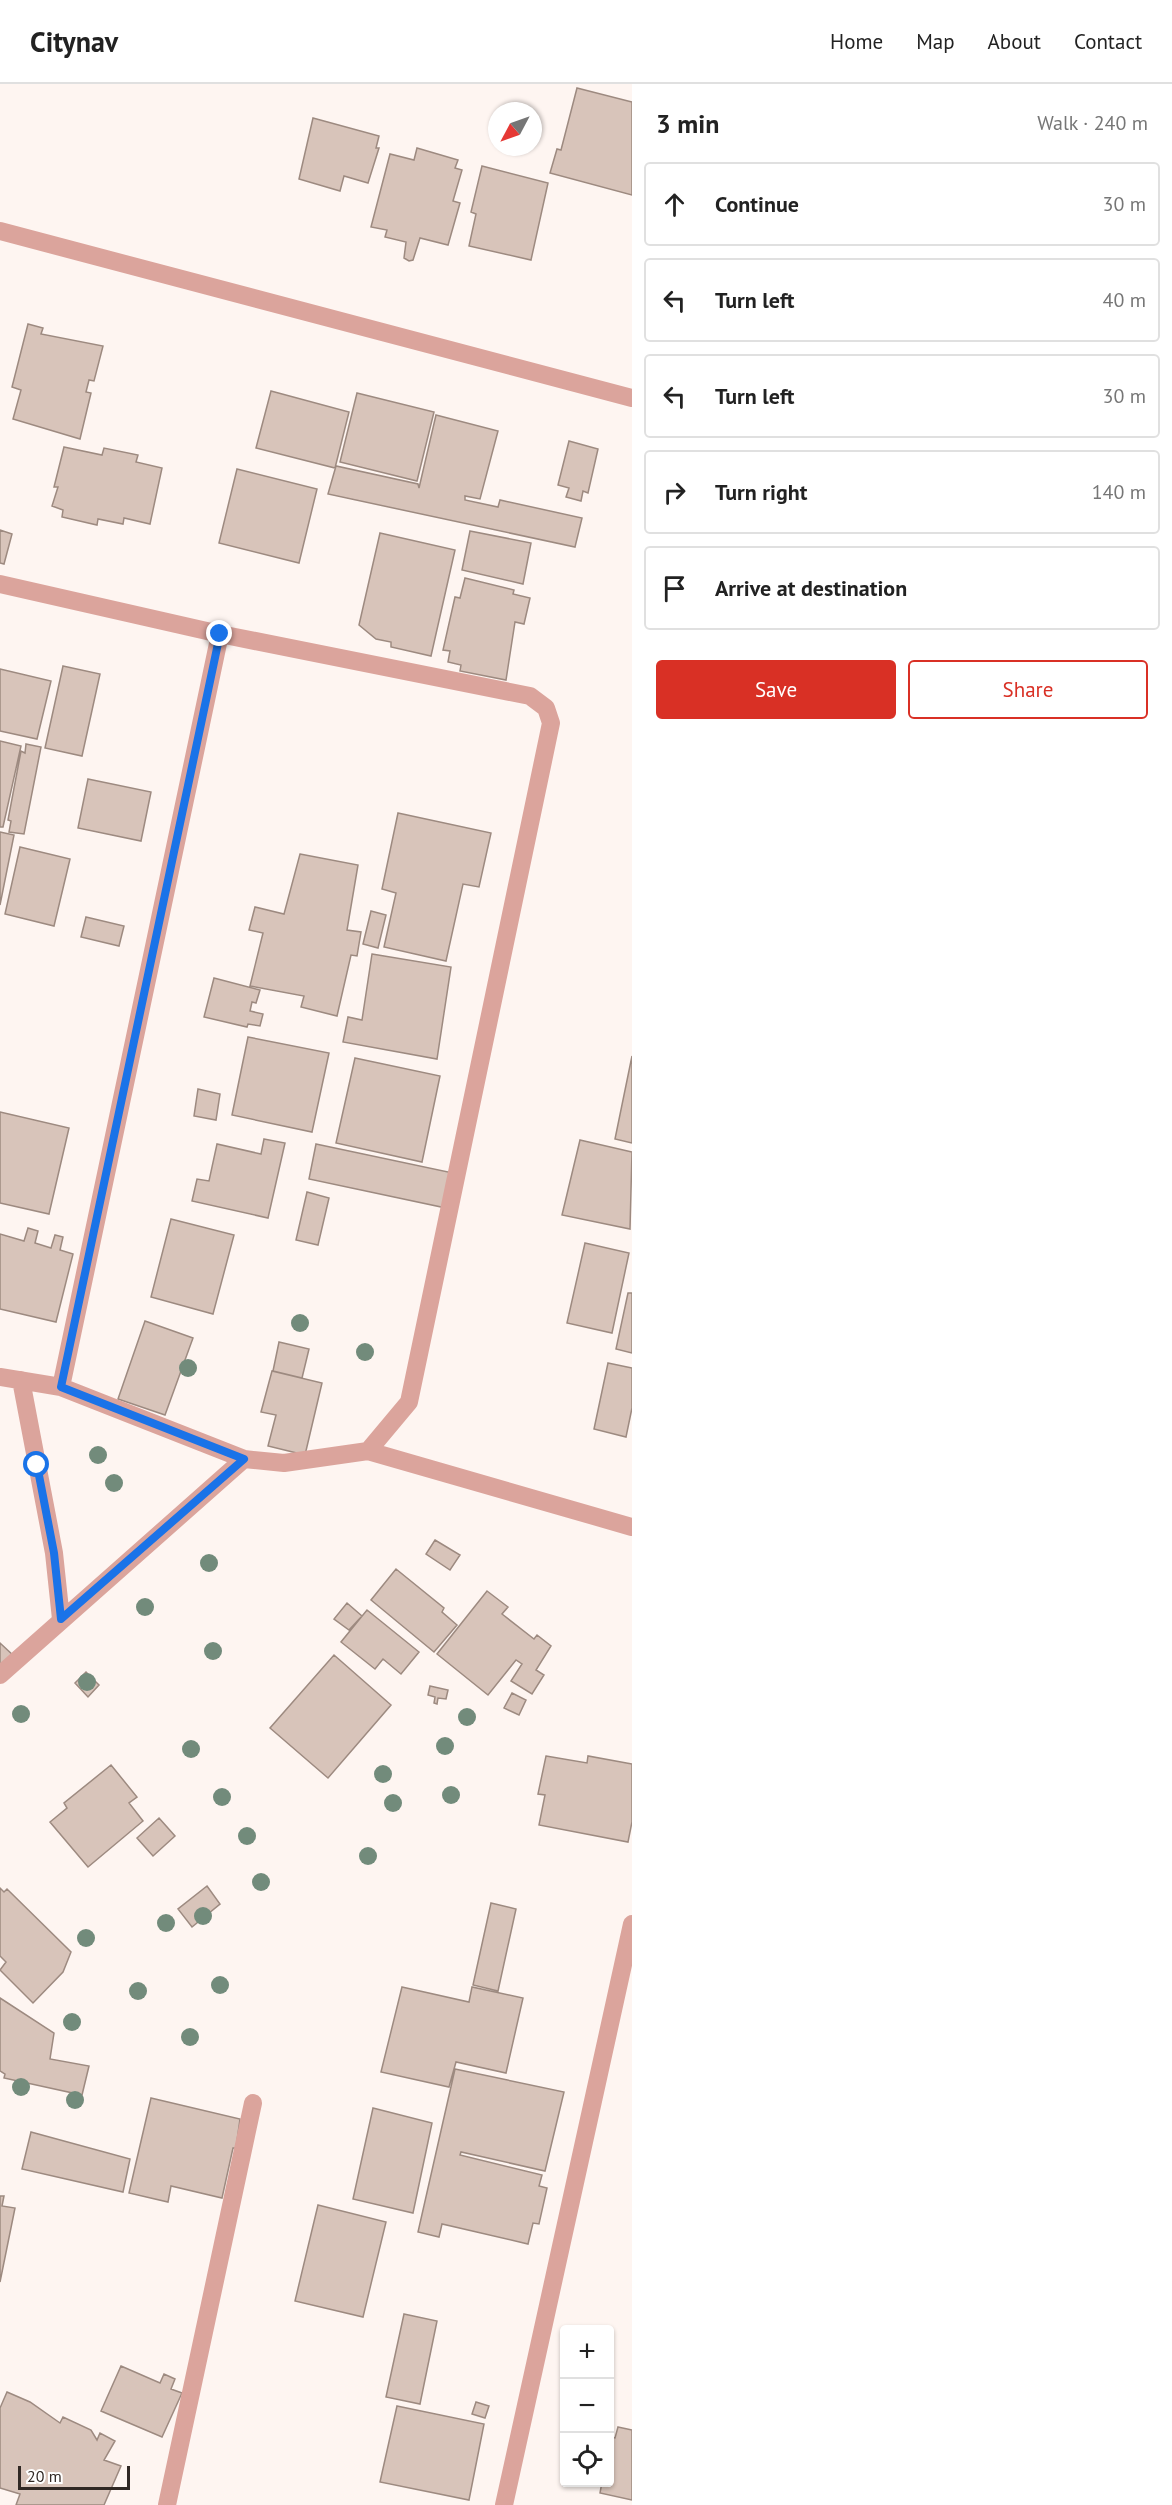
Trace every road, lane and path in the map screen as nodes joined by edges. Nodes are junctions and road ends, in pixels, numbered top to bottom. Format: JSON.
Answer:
{"nodes":[{"id":1,"x":0,"y":231,"type":"edge"},
{"id":2,"x":632,"y":398,"type":"edge"},
{"id":3,"x":0,"y":584,"type":"edge"},
{"id":4,"x":220,"y":634,"type":"junction"},
{"id":5,"x":0,"y":1377,"type":"edge"},
{"id":6,"x":21,"y":1380,"type":"junction"},
{"id":7,"x":61,"y":1387,"type":"junction"},
{"id":8,"x":368,"y":1451,"type":"junction"},
{"id":9,"x":244,"y":1459,"type":"junction"},
{"id":10,"x":632,"y":1527,"type":"edge"},
{"id":11,"x":61,"y":1619,"type":"junction"},
{"id":12,"x":0,"y":1675,"type":"edge"},
{"id":13,"x":632,"y":1924,"type":"edge"},
{"id":14,"x":253,"y":2103,"type":"dead end"},
{"id":15,"x":167,"y":2505,"type":"edge"},
{"id":16,"x":504,"y":2505,"type":"edge"}],
"edges":[{"from":1,"to":2,"type":"street"},
{"from":3,"to":4,"type":"street"},
{"from":4,"to":7,"type":"street"},
{"from":4,"to":8,"type":"street"},
{"from":5,"to":6,"type":"street"},
{"from":6,"to":7,"type":"street"},
{"from":6,"to":11,"type":"street"},
{"from":7,"to":9,"type":"street"},
{"from":8,"to":9,"type":"street"},
{"from":8,"to":10,"type":"street"},
{"from":9,"to":11,"type":"street"},
{"from":11,"to":12,"type":"street"},
{"from":13,"to":16,"type":"street"},
{"from":14,"to":15,"type":"street"}]}
